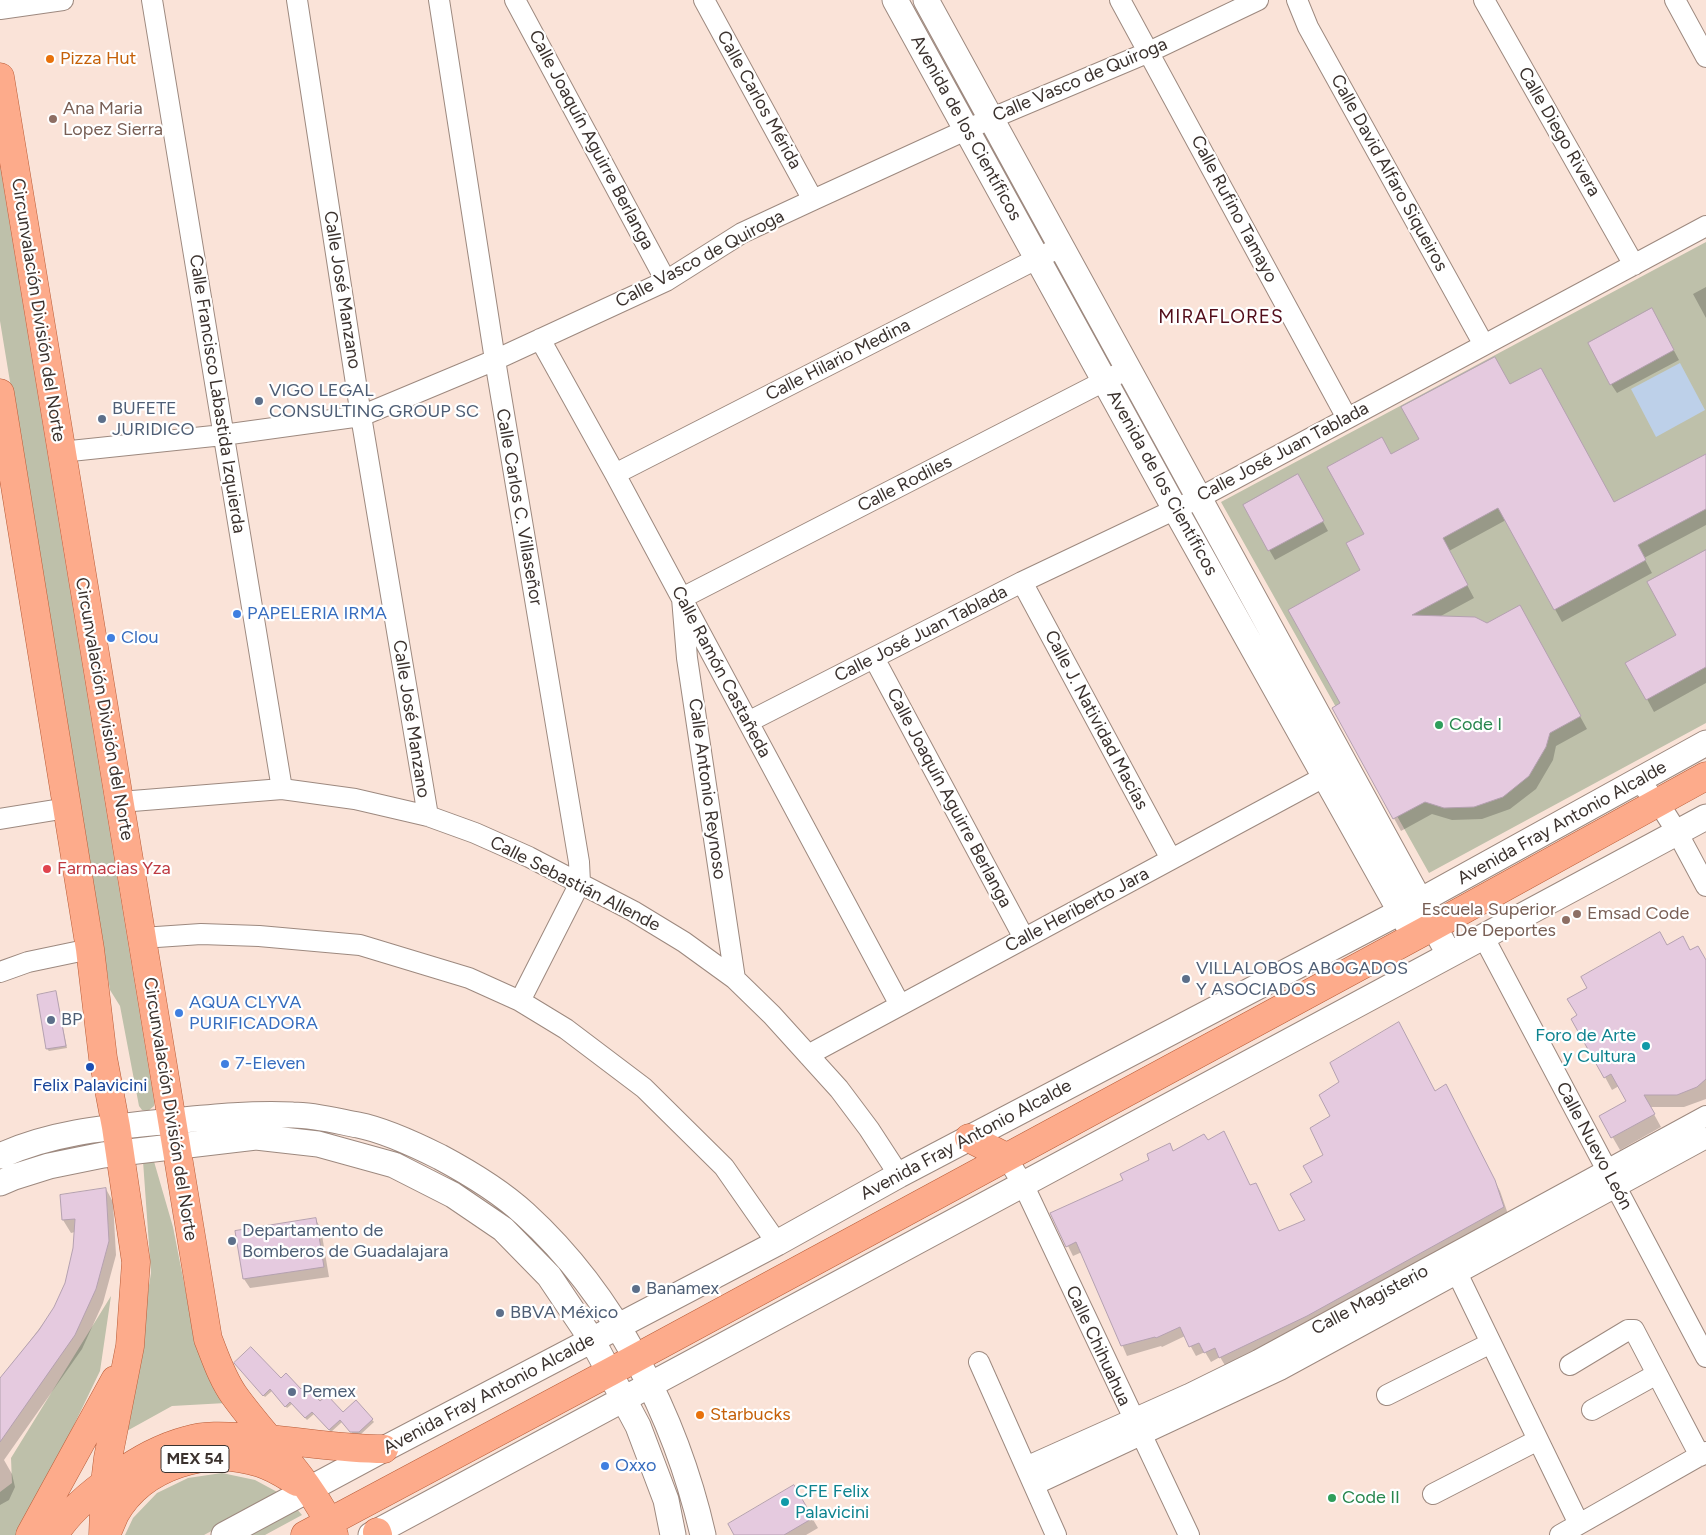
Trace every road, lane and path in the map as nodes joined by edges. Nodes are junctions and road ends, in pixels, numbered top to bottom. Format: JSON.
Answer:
{"nodes":[{"id":1,"x":63,"y":0,"type":"edge"},
{"id":2,"x":152,"y":0,"type":"edge"},
{"id":3,"x":297,"y":0,"type":"edge"},
{"id":4,"x":440,"y":0,"type":"edge"},
{"id":5,"x":515,"y":0,"type":"edge"},
{"id":6,"x":704,"y":0,"type":"edge"},
{"id":7,"x":896,"y":0,"type":"edge"},
{"id":8,"x":926,"y":0,"type":"edge"},
{"id":9,"x":1120,"y":0,"type":"edge"},
{"id":10,"x":1258,"y":0,"type":"edge"},
{"id":11,"x":1297,"y":0,"type":"edge"},
{"id":12,"x":1484,"y":0,"type":"edge"},
{"id":13,"x":1675,"y":0,"type":"edge"},
{"id":14,"x":0,"y":9,"type":"edge"},
{"id":15,"x":1149,"y":52,"type":"junction"},
{"id":16,"x":1706,"y":56,"type":"edge"},
{"id":17,"x":0,"y":77,"type":"edge"},
{"id":18,"x":990,"y":119,"type":"junction"},
{"id":19,"x":966,"y":130,"type":"junction"},
{"id":20,"x":813,"y":200,"type":"junction"},
{"id":21,"x":1706,"y":226,"type":"edge"},
{"id":22,"x":1060,"y":246,"type":"junction"},
{"id":23,"x":1037,"y":258,"type":"junction"},
{"id":24,"x":1634,"y":265,"type":"junction"},
{"id":25,"x":666,"y":281,"type":"junction"},
{"id":26,"x":540,"y":339,"type":"junction"},
{"id":27,"x":1484,"y":345,"type":"junction"},
{"id":28,"x":495,"y":360,"type":"junction"},
{"id":29,"x":1128,"y":369,"type":"junction"},
{"id":30,"x":1105,"y":380,"type":"junction"},
{"id":31,"x":0,"y":393,"type":"edge"},
{"id":32,"x":361,"y":416,"type":"junction"},
{"id":33,"x":1347,"y":418,"type":"junction"},
{"id":34,"x":223,"y":434,"type":"junction"},
{"id":35,"x":61,"y":452,"type":"junction"},
{"id":36,"x":5,"y":458,"type":"edge"},
{"id":37,"x":615,"y":474,"type":"junction"},
{"id":38,"x":1199,"y":498,"type":"junction"},
{"id":39,"x":1175,"y":509,"type":"junction"},
{"id":40,"x":1022,"y":582,"type":"junction"},
{"id":41,"x":682,"y":598,"type":"junction"},
{"id":42,"x":874,"y":658,"type":"junction"},
{"id":43,"x":748,"y":722,"type":"junction"},
{"id":44,"x":1706,"y":743,"type":"edge"},
{"id":45,"x":1336,"y":771,"type":"junction"},
{"id":46,"x":1706,"y":776,"type":"edge"},
{"id":47,"x":1638,"y":781,"type":"junction"},
{"id":48,"x":282,"y":788,"type":"junction"},
{"id":49,"x":120,"y":802,"type":"junction"},
{"id":50,"x":1658,"y":802,"type":"junction"},
{"id":51,"x":66,"y":808,"type":"junction"},
{"id":52,"x":428,"y":816,"type":"junction"},
{"id":53,"x":1706,"y":817,"type":"edge"},
{"id":54,"x":0,"y":819,"type":"edge"},
{"id":55,"x":1677,"y":832,"type":"junction"},
{"id":56,"x":1171,"y":859,"type":"junction"},
{"id":57,"x":580,"y":883,"type":"junction"},
{"id":58,"x":1706,"y":886,"type":"edge"},
{"id":59,"x":1410,"y":907,"type":"junction"},
{"id":60,"x":1424,"y":932,"type":"junction"},
{"id":61,"x":1483,"y":936,"type":"junction"},
{"id":62,"x":142,"y":938,"type":"junction"},
{"id":63,"x":1024,"y":938,"type":"junction"},
{"id":64,"x":90,"y":949,"type":"junction"},
{"id":65,"x":1439,"y":959,"type":"junction"},
{"id":66,"x":0,"y":972,"type":"edge"},
{"id":67,"x":735,"y":979,"type":"junction"},
{"id":68,"x":520,"y":1001,"type":"junction"},
{"id":69,"x":900,"y":1005,"type":"junction"},
{"id":70,"x":808,"y":1055,"type":"junction"},
{"id":71,"x":1706,"y":1116,"type":"edge"},
{"id":72,"x":116,"y":1126,"type":"junction"},
{"id":73,"x":174,"y":1133,"type":"junction"},
{"id":74,"x":969,"y":1138,"type":"junction"},
{"id":75,"x":1706,"y":1138,"type":"edge"},
{"id":76,"x":120,"y":1153,"type":"junction"},
{"id":77,"x":0,"y":1156,"type":"edge"},
{"id":78,"x":1006,"y":1157,"type":"junction"},
{"id":79,"x":1606,"y":1170,"type":"junction"},
{"id":80,"x":899,"y":1174,"type":"junction"},
{"id":81,"x":0,"y":1183,"type":"edge"},
{"id":82,"x":1023,"y":1184,"type":"junction"},
{"id":83,"x":1616,"y":1188,"type":"junction"},
{"id":84,"x":777,"y":1243,"type":"junction"},
{"id":85,"x":1458,"y":1274,"type":"junction"},
{"id":86,"x":618,"y":1327,"type":"junction"},
{"id":87,"x":592,"y":1340,"type":"junction"},
{"id":88,"x":1491,"y":1343,"type":"junction"},
{"id":89,"x":128,"y":1357,"type":"junction"},
{"id":90,"x":1706,"y":1357,"type":"edge"},
{"id":91,"x":636,"y":1358,"type":"junction"},
{"id":92,"x":979,"y":1362,"type":"dead end"},
{"id":93,"x":1570,"y":1365,"type":"dead end"},
{"id":94,"x":610,"y":1372,"type":"junction"},
{"id":95,"x":1657,"y":1374,"type":"junction"},
{"id":96,"x":649,"y":1385,"type":"junction"},
{"id":97,"x":1387,"y":1395,"type":"dead end"},
{"id":98,"x":624,"y":1398,"type":"junction"},
{"id":99,"x":1592,"y":1410,"type":"dead end"},
{"id":100,"x":1137,"y":1428,"type":"junction"},
{"id":101,"x":268,"y":1438,"type":"junction"},
{"id":102,"x":1538,"y":1440,"type":"junction"},
{"id":103,"x":384,"y":1449,"type":"junction"},
{"id":104,"x":1703,"y":1454,"type":"edge"},
{"id":105,"x":1026,"y":1467,"type":"junction"},
{"id":106,"x":105,"y":1483,"type":"junction"},
{"id":107,"x":1034,"y":1485,"type":"junction"},
{"id":108,"x":308,"y":1490,"type":"junction"},
{"id":109,"x":1432,"y":1494,"type":"dead end"},
{"id":110,"x":1579,"y":1524,"type":"junction"},
{"id":111,"x":332,"y":1528,"type":"edge"},
{"id":112,"x":375,"y":1534,"type":"edge"},
{"id":113,"x":30,"y":1535,"type":"edge"},
{"id":114,"x":54,"y":1535,"type":"edge"},
{"id":115,"x":104,"y":1535,"type":"edge"},
{"id":116,"x":224,"y":1535,"type":"edge"},
{"id":117,"x":305,"y":1535,"type":"edge"},
{"id":118,"x":673,"y":1535,"type":"edge"},
{"id":119,"x":703,"y":1535,"type":"edge"},
{"id":120,"x":1056,"y":1535,"type":"edge"},
{"id":121,"x":1189,"y":1535,"type":"edge"},
{"id":122,"x":1560,"y":1535,"type":"edge"}],
"edges":[{"from":1,"to":14,"type":"street"},
{"from":2,"to":34,"type":"street","name":"Calle Francisco Labastida Izquierda"},
{"from":3,"to":32,"type":"street","name":"Calle José Manzano"},
{"from":4,"to":28,"type":"street","name":"Calle Carlos C. Villaseñor"},
{"from":5,"to":25,"type":"street","name":"Calle Joaquín Aguirre Berlanga"},
{"from":6,"to":20,"type":"street","name":"Calle Carlos Mérida"},
{"from":7,"to":19,"type":"street","name":"Avenida de los Científicos"},
{"from":8,"to":18,"type":"street","name":"Avenida de los Científicos"},
{"from":9,"to":15,"type":"street","name":"Calle Rufino Tamayo"},
{"from":10,"to":15,"type":"street","name":"Calle Vasco de Quiroga"},
{"from":11,"to":27,"type":"street","name":"Calle David Alfaro Siqueiros"},
{"from":12,"to":24,"type":"street","name":"Calle Diego Rivera"},
{"from":13,"to":16,"type":"street"},
{"from":15,"to":18,"type":"street","name":"Calle Vasco de Quiroga"},
{"from":15,"to":33,"type":"street","name":"Calle Rufino Tamayo"},
{"from":17,"to":35,"type":"main road","name":"Circunvalación División del Norte"},
{"from":18,"to":19,"type":"street","name":"Calle Vasco de Quiroga"},
{"from":18,"to":22,"type":"street","name":"Avenida de los Científicos"},
{"from":19,"to":20,"type":"street","name":"Calle Vasco de Quiroga"},
{"from":19,"to":23,"type":"street","name":"Avenida de los Científicos"},
{"from":20,"to":25,"type":"street","name":"Calle Vasco de Quiroga"},
{"from":21,"to":24,"type":"street","name":"Calle José Juan Tablada"},
{"from":22,"to":23,"type":"street","name":"Calle Hilario Medina"},
{"from":22,"to":29,"type":"street","name":"Avenida de los Científicos"},
{"from":23,"to":30,"type":"street","name":"Avenida de los Científicos"},
{"from":23,"to":37,"type":"street","name":"Calle Hilario Medina"},
{"from":24,"to":27,"type":"street","name":"Calle José Juan Tablada"},
{"from":25,"to":26,"type":"street","name":"Calle Vasco de Quiroga"},
{"from":26,"to":28,"type":"street","name":"Calle Vasco de Quiroga"},
{"from":26,"to":37,"type":"street","name":"Calle Ramón Castañeda"},
{"from":27,"to":33,"type":"street","name":"Calle José Juan Tablada"},
{"from":28,"to":32,"type":"street","name":"Calle Vasco de Quiroga"},
{"from":28,"to":57,"type":"street","name":"Calle Carlos C. Villaseñor"},
{"from":29,"to":30,"type":"street","name":"Calle Rodiles"},
{"from":29,"to":38,"type":"street","name":"Avenida de los Científicos"},
{"from":30,"to":39,"type":"street","name":"Avenida de los Científicos"},
{"from":30,"to":41,"type":"street","name":"Calle Rodiles"},
{"from":31,"to":36,"type":"main road","name":"Circunvalación División del Norte"},
{"from":32,"to":34,"type":"street","name":"Calle Vasco de Quiroga"},
{"from":32,"to":52,"type":"street","name":"Calle José Manzano"},
{"from":33,"to":38,"type":"street","name":"Calle José Juan Tablada"},
{"from":34,"to":35,"type":"street","name":"Calle Vasco de Quiroga"},
{"from":34,"to":48,"type":"street","name":"Calle Francisco Labastida Izquierda"},
{"from":35,"to":49,"type":"main road","name":"Circunvalación División del Norte"},
{"from":36,"to":51,"type":"main road","name":"Circunvalación División del Norte"},
{"from":37,"to":41,"type":"street","name":"Calle Ramón Castañeda"},
{"from":38,"to":39,"type":"street","name":"Calle José Juan Tablada"},
{"from":38,"to":45,"type":"street","name":"Avenida de los Científicos"},
{"from":39,"to":40,"type":"street","name":"Calle José Juan Tablada"},
{"from":39,"to":45,"type":"street","name":"Avenida de los Científicos"},
{"from":40,"to":42,"type":"street","name":"Calle José Juan Tablada"},
{"from":40,"to":56,"type":"street","name":"Calle J. Natividad Macías"},
{"from":41,"to":43,"type":"street","name":"Calle Ramón Castañeda"},
{"from":41,"to":67,"type":"street","name":"Calle Antonio Reynoso"},
{"from":42,"to":43,"type":"street","name":"Calle José Juan Tablada"},
{"from":42,"to":63,"type":"street","name":"Calle Joaquín Aguirre Berlanga"},
{"from":43,"to":69,"type":"street","name":"Calle Ramón Castañeda"},
{"from":44,"to":47,"type":"street","name":"Avenida Fray Antonio Alcalde"},
{"from":45,"to":56,"type":"street","name":"Calle Heriberto Jara"},
{"from":45,"to":59,"type":"street","name":"Avenida de los Científicos"},
{"from":46,"to":50,"type":"main road","name":"Avenida Fray Antonio Alcalde"},
{"from":47,"to":50,"type":"street"},
{"from":47,"to":59,"type":"street","name":"Avenida Fray Antonio Alcalde"},
{"from":48,"to":49,"type":"street","name":"Calle Sebastián Allende"},
{"from":48,"to":52,"type":"street","name":"Calle Sebastián Allende"},
{"from":49,"to":62,"type":"main road","name":"Circunvalación División del Norte"},
{"from":50,"to":55,"type":"street"},
{"from":50,"to":60,"type":"main road","name":"Avenida Fray Antonio Alcalde"},
{"from":51,"to":54,"type":"street"},
{"from":51,"to":64,"type":"main road","name":"Circunvalación División del Norte"},
{"from":52,"to":57,"type":"street","name":"Calle Sebastián Allende"},
{"from":53,"to":55,"type":"street"},
{"from":55,"to":58,"type":"street"},
{"from":55,"to":61,"type":"street"},
{"from":56,"to":63,"type":"street","name":"Calle Heriberto Jara"},
{"from":57,"to":67,"type":"street","name":"Calle Sebastián Allende"},
{"from":57,"to":68,"type":"street"},
{"from":59,"to":60,"type":"street","name":"Avenida de los Científicos"},
{"from":59,"to":74,"type":"street","name":"Avenida Fray Antonio Alcalde"},
{"from":60,"to":65,"type":"street","name":"Avenida de los Científicos"},
{"from":60,"to":78,"type":"main road","name":"Avenida Fray Antonio Alcalde"},
{"from":61,"to":65,"type":"street"},
{"from":61,"to":79,"type":"street","name":"Calle Nuevo León"},
{"from":62,"to":68,"type":"street"},
{"from":62,"to":73,"type":"main road","name":"Circunvalación División del Norte"},
{"from":63,"to":69,"type":"street","name":"Calle Heriberto Jara"},
{"from":64,"to":66,"type":"street"},
{"from":64,"to":72,"type":"main road","name":"Circunvalación División del Norte"},
{"from":65,"to":82,"type":"street"},
{"from":67,"to":70,"type":"street","name":"Calle Sebastián Allende"},
{"from":68,"to":84,"type":"street"},
{"from":69,"to":70,"type":"street","name":"Calle Heriberto Jara"},
{"from":70,"to":80,"type":"street","name":"Calle Sebastián Allende"},
{"from":71,"to":79,"type":"street","name":"Calle Magisterio"},
{"from":72,"to":73,"type":"street"},
{"from":72,"to":76,"type":"main road","name":"Circunvalación División del Norte"},
{"from":72,"to":77,"type":"street"},
{"from":73,"to":76,"type":"street"},
{"from":73,"to":86,"type":"street"},
{"from":73,"to":87,"type":"street"},
{"from":73,"to":101,"type":"main road","name":"Circunvalación División del Norte"},
{"from":74,"to":78,"type":"main road"},
{"from":74,"to":80,"type":"street","name":"Avenida Fray Antonio Alcalde"},
{"from":75,"to":83,"type":"street","name":"Calle Magisterio"},
{"from":76,"to":81,"type":"street"},
{"from":76,"to":89,"type":"main road","name":"Circunvalación División del Norte"},
{"from":78,"to":82,"type":"street","name":"Calle Chihuahua"},
{"from":78,"to":91,"type":"main road","name":"Avenida Fray Antonio Alcalde"},
{"from":79,"to":83,"type":"street","name":"Calle Nuevo León"},
{"from":79,"to":100,"type":"street","name":"Calle Magisterio"},
{"from":80,"to":84,"type":"street","name":"Avenida Fray Antonio Alcalde"},
{"from":82,"to":96,"type":"street"},
{"from":82,"to":100,"type":"street","name":"Calle Chihuahua"},
{"from":83,"to":85,"type":"street","name":"Calle Magisterio"},
{"from":83,"to":90,"type":"street","name":"Calle Nuevo León"},
{"from":84,"to":86,"type":"street","name":"Avenida Fray Antonio Alcalde"},
{"from":85,"to":88,"type":"street"},
{"from":85,"to":100,"type":"street","name":"Calle Magisterio"},
{"from":86,"to":87,"type":"street","name":"Avenida Fray Antonio Alcalde"},
{"from":86,"to":91,"type":"street"},
{"from":87,"to":94,"type":"street"},
{"from":87,"to":103,"type":"street","name":"Avenida Fray Antonio Alcalde"},
{"from":88,"to":97,"type":"street"},
{"from":88,"to":102,"type":"street"},
{"from":89,"to":106,"type":"main road","name":"Circunvalación División del Norte"},
{"from":89,"to":113,"type":"main road"},
{"from":91,"to":94,"type":"main road","name":"Avenida Fray Antonio Alcalde"},
{"from":91,"to":96,"type":"street"},
{"from":92,"to":105,"type":"street"},
{"from":93,"to":95,"type":"street"},
{"from":94,"to":98,"type":"street"},
{"from":94,"to":111,"type":"main road","name":"Avenida Fray Antonio Alcalde"},
{"from":95,"to":99,"type":"street"},
{"from":95,"to":104,"type":"street"},
{"from":96,"to":98,"type":"street"},
{"from":96,"to":119,"type":"street"},
{"from":98,"to":112,"type":"street"},
{"from":98,"to":118,"type":"street"},
{"from":100,"to":105,"type":"street","name":"Calle Magisterio"},
{"from":100,"to":107,"type":"street","name":"Calle Magisterio"},
{"from":100,"to":121,"type":"street","name":"Calle Chihuahua"},
{"from":101,"to":103,"type":"main road"},
{"from":101,"to":106,"type":"main road"},
{"from":101,"to":108,"type":"main road","name":"Circunvalación División del Norte"},
{"from":102,"to":109,"type":"street"},
{"from":102,"to":110,"type":"street"},
{"from":103,"to":108,"type":"street","name":"Avenida Fray Antonio Alcalde"},
{"from":104,"to":110,"type":"street"},
{"from":105,"to":107,"type":"street"},
{"from":106,"to":114,"type":"main road"},
{"from":106,"to":115,"type":"main road","name":"Circunvalación División del Norte"},
{"from":107,"to":120,"type":"street"},
{"from":108,"to":111,"type":"main road","name":"Circunvalación División del Norte","number":"MEX 54"},
{"from":108,"to":115,"type":"main road","name":"Circunvalación División del Norte","number":"MEX 54"},
{"from":108,"to":116,"type":"street","name":"Avenida Fray Antonio Alcalde"},
{"from":110,"to":122,"type":"street"},
{"from":111,"to":117,"type":"main road","name":"Avenida Fray Antonio Alcalde"}]}
